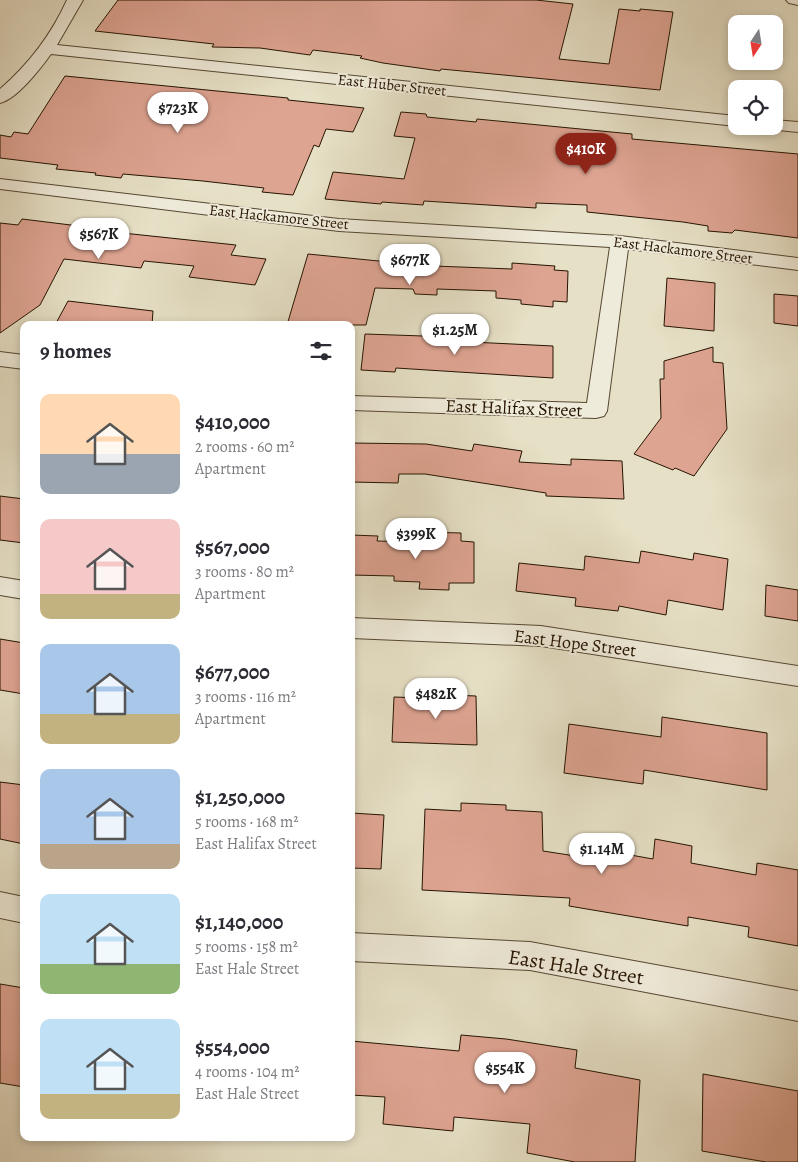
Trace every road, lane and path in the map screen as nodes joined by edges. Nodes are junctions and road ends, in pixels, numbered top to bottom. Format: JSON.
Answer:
{"nodes":[{"id":1,"x":75,"y":0,"type":"edge"},
{"id":2,"x":794,"y":0,"type":"edge"},
{"id":3,"x":798,"y":0,"type":"edge"},
{"id":4,"x":48,"y":49,"type":"junction"},
{"id":5,"x":0,"y":98,"type":"edge"},
{"id":6,"x":728,"y":120,"type":"edge"},
{"id":7,"x":783,"y":126,"type":"edge"},
{"id":8,"x":798,"y":128,"type":"edge"},
{"id":9,"x":0,"y":184,"type":"edge"},
{"id":10,"x":620,"y":242,"type":"junction"},
{"id":11,"x":798,"y":264,"type":"edge"},
{"id":12,"x":0,"y":359,"type":"edge"},
{"id":13,"x":20,"y":362,"type":"edge"},
{"id":14,"x":355,"y":403,"type":"edge"},
{"id":15,"x":0,"y":586,"type":"edge"},
{"id":16,"x":20,"y":589,"type":"edge"},
{"id":17,"x":355,"y":628,"type":"edge"},
{"id":18,"x":798,"y":676,"type":"edge"},
{"id":19,"x":0,"y":905,"type":"edge"},
{"id":20,"x":20,"y":909,"type":"edge"},
{"id":21,"x":355,"y":947,"type":"edge"},
{"id":22,"x":798,"y":1006,"type":"edge"}],
"edges":[{"from":1,"to":4,"type":"street"},
{"from":2,"to":3,"type":"street"},
{"from":4,"to":5,"type":"street"},
{"from":4,"to":6,"type":"street","name":"East Huber Street"},
{"from":7,"to":8,"type":"street"},
{"from":9,"to":10,"type":"street","name":"East Hackamore Street"},
{"from":10,"to":11,"type":"street","name":"East Hackamore Street"},
{"from":10,"to":14,"type":"street","name":"East Halifax Street"},
{"from":12,"to":13,"type":"street"},
{"from":15,"to":16,"type":"street"},
{"from":17,"to":18,"type":"street","name":"East Hope Street"},
{"from":19,"to":20,"type":"street"},
{"from":21,"to":22,"type":"street","name":"East Hale Street"}]}
